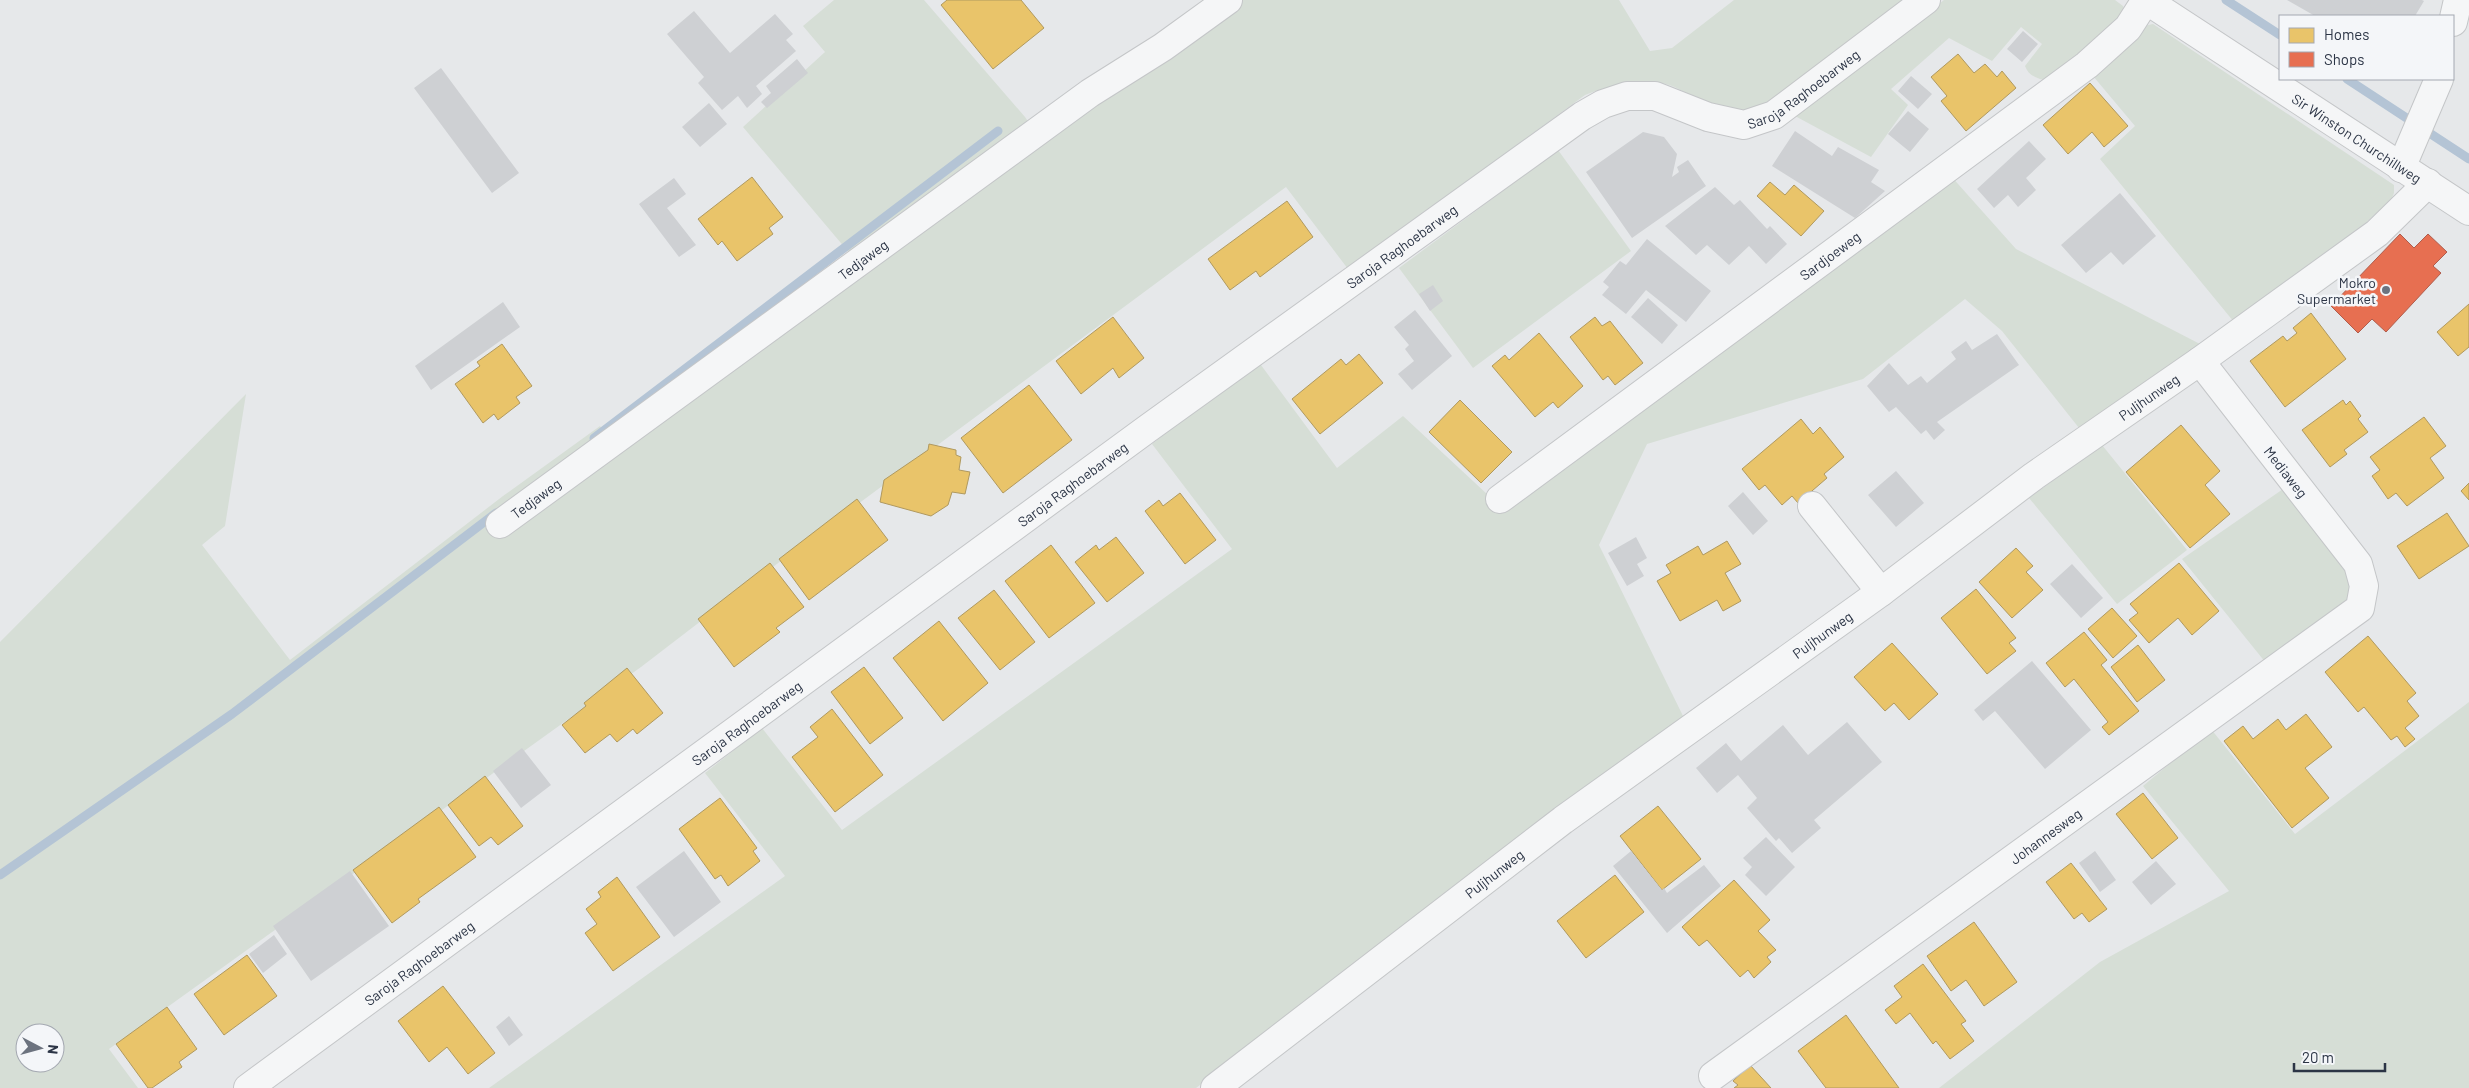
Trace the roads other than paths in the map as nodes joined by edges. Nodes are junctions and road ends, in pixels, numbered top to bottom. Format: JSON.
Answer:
{"nodes":[{"id":1,"x":1228,"y":0,"type":"edge"},
{"id":2,"x":1926,"y":0,"type":"edge"},
{"id":3,"x":2146,"y":0,"type":"edge"},
{"id":4,"x":2458,"y":0,"type":"edge"},
{"id":5,"x":2454,"y":18,"type":"edge"},
{"id":6,"x":2437,"y":87,"type":"edge"},
{"id":7,"x":2401,"y":168,"type":"junction"},
{"id":8,"x":2428,"y":183,"type":"junction"},
{"id":9,"x":2469,"y":211,"type":"edge"},
{"id":10,"x":2200,"y":361,"type":"junction"},
{"id":11,"x":1500,"y":498,"type":"dead end"},
{"id":12,"x":1812,"y":506,"type":"dead end"},
{"id":13,"x":500,"y":524,"type":"dead end"},
{"id":14,"x":2364,"y":586,"type":"joint"},
{"id":15,"x":1881,"y":592,"type":"junction"},
{"id":16,"x":1713,"y":1076,"type":"dead end"},
{"id":17,"x":248,"y":1088,"type":"edge"},
{"id":18,"x":1215,"y":1088,"type":"edge"}],
"edges":[{"from":1,"to":13,"type":"street","name":"Tedjaweg"},
{"from":2,"to":17,"type":"street","name":"Saroja Raghoebarweg"},
{"from":3,"to":7,"type":"street","name":"Sir Winston Churchillweg"},
{"from":3,"to":11,"type":"street","name":"Sardjoeweg"},
{"from":4,"to":5,"type":"street"},
{"from":6,"to":7,"type":"street"},
{"from":7,"to":8,"type":"street","name":"Sir Winston Churchillweg"},
{"from":8,"to":9,"type":"street","name":"Sir Winston Churchillweg"},
{"from":8,"to":10,"type":"street","name":"Puljhunweg"},
{"from":10,"to":14,"type":"street","name":"Mediaweg"},
{"from":10,"to":15,"type":"street","name":"Puljhunweg"},
{"from":12,"to":15,"type":"street"},
{"from":14,"to":16,"type":"street","name":"Johannesweg"},
{"from":15,"to":18,"type":"street","name":"Puljhunweg"}]}
